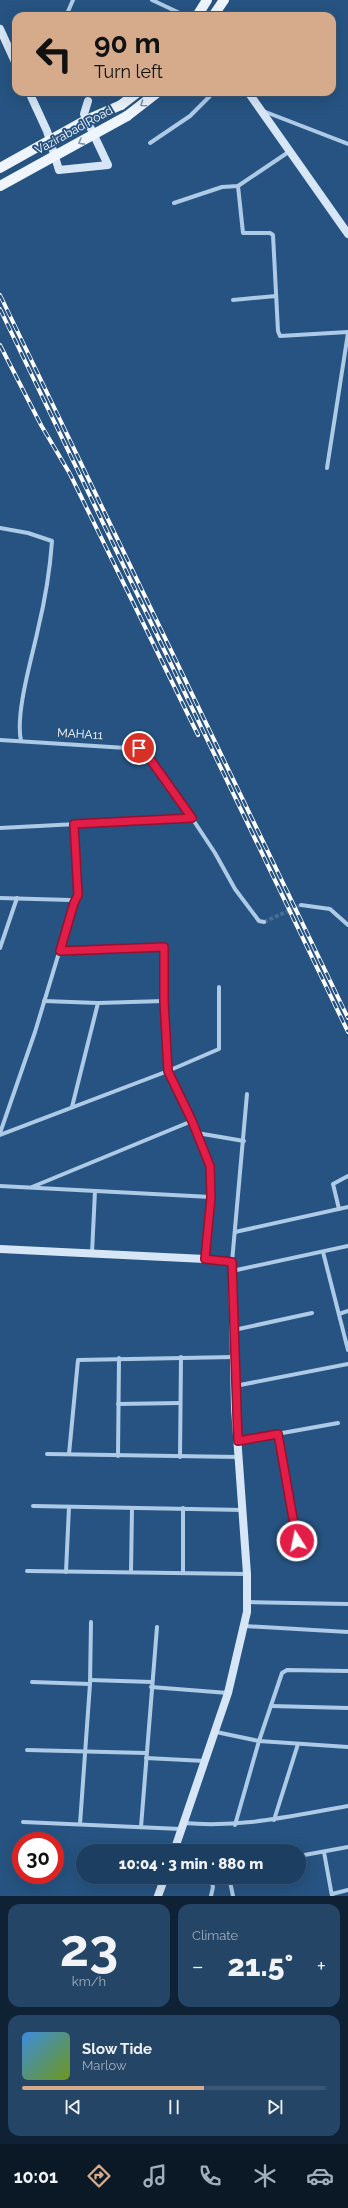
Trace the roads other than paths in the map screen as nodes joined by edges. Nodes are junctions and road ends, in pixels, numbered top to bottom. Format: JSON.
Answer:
{"nodes":[{"id":1,"x":73,"y":0,"type":"edge"},
{"id":2,"x":152,"y":0,"type":"edge"},
{"id":3,"x":207,"y":0,"type":"edge"},
{"id":4,"x":224,"y":0,"type":"edge"},
{"id":5,"x":68,"y":12,"type":"edge"},
{"id":6,"x":178,"y":12,"type":"edge"},
{"id":7,"x":200,"y":12,"type":"edge"},
{"id":8,"x":216,"y":12,"type":"edge"},
{"id":9,"x":0,"y":30,"type":"edge"},
{"id":10,"x":12,"y":56,"type":"edge"},
{"id":11,"x":32,"y":96,"type":"edge"},
{"id":12,"x":133,"y":96,"type":"edge"},
{"id":13,"x":153,"y":96,"type":"edge"},
{"id":14,"x":210,"y":96,"type":"edge"},
{"id":15,"x":251,"y":96,"type":"edge"},
{"id":16,"x":88,"y":101,"type":"dead end"},
{"id":17,"x":261,"y":110,"type":"junction"},
{"id":18,"x":150,"y":143,"type":"dead end"},
{"id":19,"x":348,"y":144,"type":"edge"},
{"id":20,"x":290,"y":151,"type":"junction"},
{"id":21,"x":0,"y":168,"type":"edge"},
{"id":22,"x":0,"y":186,"type":"edge"},
{"id":23,"x":238,"y":186,"type":"junction"},
{"id":24,"x":174,"y":203,"type":"dead end"},
{"id":25,"x":348,"y":234,"type":"edge"},
{"id":26,"x":276,"y":296,"type":"junction"},
{"id":27,"x":233,"y":300,"type":"dead end"},
{"id":28,"x":348,"y":332,"type":"edge"},
{"id":29,"x":327,"y":468,"type":"dead end"},
{"id":30,"x":0,"y":528,"type":"edge"},
{"id":31,"x":0,"y":740,"type":"edge"},
{"id":32,"x":21,"y":741,"type":"junction"},
{"id":33,"x":192,"y":818,"type":"junction"},
{"id":34,"x":74,"y":824,"type":"junction"},
{"id":35,"x":0,"y":828,"type":"edge"},
{"id":36,"x":0,"y":898,"type":"edge"},
{"id":37,"x":17,"y":898,"type":"junction"},
{"id":38,"x":74,"y":903,"type":"junction"},
{"id":39,"x":301,"y":905,"type":"tunnel mouth"},
{"id":40,"x":264,"y":922,"type":"dead end"},
{"id":41,"x":348,"y":925,"type":"edge"},
{"id":42,"x":1,"y":940,"type":"edge"},
{"id":43,"x":0,"y":948,"type":"edge"},
{"id":44,"x":60,"y":951,"type":"junction"},
{"id":45,"x":220,"y":987,"type":"dead end"},
{"id":46,"x":44,"y":1001,"type":"junction"},
{"id":47,"x":164,"y":1001,"type":"junction"},
{"id":48,"x":98,"y":1003,"type":"junction"},
{"id":49,"x":168,"y":1071,"type":"junction"},
{"id":50,"x":248,"y":1094,"type":"dead end"},
{"id":51,"x":72,"y":1107,"type":"junction"},
{"id":52,"x":192,"y":1121,"type":"junction"},
{"id":53,"x":197,"y":1133,"type":"junction"},
{"id":54,"x":0,"y":1134,"type":"edge"},
{"id":55,"x":244,"y":1141,"type":"junction"},
{"id":56,"x":348,"y":1176,"type":"edge"},
{"id":57,"x":0,"y":1186,"type":"edge"},
{"id":58,"x":30,"y":1188,"type":"junction"},
{"id":59,"x":95,"y":1191,"type":"junction"},
{"id":60,"x":211,"y":1197,"type":"junction"},
{"id":61,"x":348,"y":1207,"type":"edge"},
{"id":62,"x":339,"y":1209,"type":"junction"},
{"id":63,"x":235,"y":1232,"type":"junction"},
{"id":64,"x":348,"y":1246,"type":"edge"},
{"id":65,"x":0,"y":1249,"type":"edge"},
{"id":66,"x":323,"y":1252,"type":"junction"},
{"id":67,"x":92,"y":1253,"type":"junction"},
{"id":68,"x":205,"y":1259,"type":"junction"},
{"id":69,"x":232,"y":1262,"type":"junction"},
{"id":70,"x":232,"y":1271,"type":"junction"},
{"id":71,"x":348,"y":1311,"type":"edge"},
{"id":72,"x":312,"y":1313,"type":"dead end"},
{"id":73,"x":339,"y":1314,"type":"junction"},
{"id":74,"x":233,"y":1330,"type":"junction"},
{"id":75,"x":348,"y":1350,"type":"edge"},
{"id":76,"x":181,"y":1357,"type":"junction"},
{"id":77,"x":234,"y":1357,"type":"junction"},
{"id":78,"x":119,"y":1358,"type":"junction"},
{"id":79,"x":348,"y":1364,"type":"edge"},
{"id":80,"x":235,"y":1386,"type":"junction"},
{"id":81,"x":180,"y":1403,"type":"junction"},
{"id":82,"x":118,"y":1404,"type":"junction"},
{"id":83,"x":338,"y":1423,"type":"dead end"},
{"id":84,"x":278,"y":1434,"type":"junction"},
{"id":85,"x":238,"y":1441,"type":"junction"},
{"id":86,"x":47,"y":1454,"type":"dead end"},
{"id":87,"x":69,"y":1454,"type":"junction"},
{"id":88,"x":118,"y":1456,"type":"junction"},
{"id":89,"x":180,"y":1457,"type":"junction"},
{"id":90,"x":239,"y":1457,"type":"junction"},
{"id":91,"x":33,"y":1506,"type":"dead end"},
{"id":92,"x":69,"y":1507,"type":"junction"},
{"id":93,"x":132,"y":1508,"type":"junction"},
{"id":94,"x":183,"y":1508,"type":"junction"},
{"id":95,"x":243,"y":1510,"type":"junction"},
{"id":96,"x":297,"y":1541,"type":"dead end"},
{"id":97,"x":27,"y":1571,"type":"dead end"},
{"id":98,"x":66,"y":1572,"type":"junction"},
{"id":99,"x":131,"y":1572,"type":"junction"},
{"id":100,"x":183,"y":1573,"type":"junction"},
{"id":101,"x":247,"y":1574,"type":"junction"},
{"id":102,"x":247,"y":1602,"type":"junction"},
{"id":103,"x":348,"y":1604,"type":"edge"},
{"id":104,"x":91,"y":1622,"type":"dead end"},
{"id":105,"x":245,"y":1626,"type":"junction"},
{"id":106,"x":157,"y":1627,"type":"dead end"},
{"id":107,"x":348,"y":1632,"type":"edge"},
{"id":108,"x":348,"y":1671,"type":"edge"},
{"id":109,"x":32,"y":1682,"type":"dead end"},
{"id":110,"x":90,"y":1682,"type":"junction"},
{"id":111,"x":152,"y":1682,"type":"junction"},
{"id":112,"x":151,"y":1687,"type":"junction"},
{"id":113,"x":228,"y":1693,"type":"junction"},
{"id":114,"x":271,"y":1706,"type":"junction"},
{"id":115,"x":348,"y":1708,"type":"edge"},
{"id":116,"x":216,"y":1732,"type":"junction"},
{"id":117,"x":259,"y":1741,"type":"junction"},
{"id":118,"x":298,"y":1744,"type":"junction"},
{"id":119,"x":348,"y":1747,"type":"edge"},
{"id":120,"x":27,"y":1750,"type":"dead end"},
{"id":121,"x":84,"y":1751,"type":"junction"},
{"id":122,"x":146,"y":1756,"type":"junction"},
{"id":123,"x":205,"y":1761,"type":"junction"},
{"id":124,"x":348,"y":1806,"type":"edge"},
{"id":125,"x":274,"y":1820,"type":"junction"},
{"id":126,"x":22,"y":1822,"type":"dead end"},
{"id":127,"x":80,"y":1824,"type":"junction"},
{"id":128,"x":235,"y":1825,"type":"junction"},
{"id":129,"x":182,"y":1826,"type":"junction"},
{"id":130,"x":141,"y":1827,"type":"junction"},
{"id":131,"x":176,"y":1844,"type":"edge"},
{"id":132,"x":348,"y":1847,"type":"edge"},
{"id":133,"x":324,"y":1852,"type":"junction"},
{"id":134,"x":306,"y":1855,"type":"edge"},
{"id":135,"x":162,"y":1884,"type":"edge"},
{"id":136,"x":212,"y":1884,"type":"edge"},
{"id":137,"x":231,"y":1884,"type":"edge"},
{"id":138,"x":348,"y":1890,"type":"edge"},
{"id":139,"x":332,"y":1895,"type":"edge"},
{"id":140,"x":158,"y":1896,"type":"edge"},
{"id":141,"x":211,"y":1896,"type":"edge"},
{"id":142,"x":233,"y":1896,"type":"edge"}],
"edges":[{"from":1,"to":5,"type":"street"},
{"from":2,"to":6,"type":"street"},
{"from":3,"to":7,"type":"main road"},
{"from":4,"to":8,"type":"main road"},
{"from":9,"to":10,"type":"street"},
{"from":11,"to":16,"type":"street"},
{"from":12,"to":21,"type":"main road","name":"Vazirabad Road","bridge":true},
{"from":13,"to":22,"type":"main road","name":"Vazirabad Road","one_way":true,"bridge":true},
{"from":14,"to":18,"type":"street"},
{"from":15,"to":17,"type":"street"},
{"from":17,"to":19,"type":"street"},
{"from":17,"to":20,"type":"street"},
{"from":20,"to":23,"type":"street"},
{"from":20,"to":25,"type":"street"},
{"from":23,"to":24,"type":"street"},
{"from":23,"to":26,"type":"street"},
{"from":26,"to":27,"type":"street"},
{"from":26,"to":28,"type":"street"},
{"from":28,"to":29,"type":"street"},
{"from":30,"to":32,"type":"street"},
{"from":31,"to":32,"type":"street","name":"MAHA11"},
{"from":32,"to":33,"type":"street","name":"MAHA11"},
{"from":33,"to":34,"type":"street"},
{"from":33,"to":40,"type":"street","name":"MAHA11"},
{"from":34,"to":35,"type":"street"},
{"from":34,"to":38,"type":"street"},
{"from":36,"to":37,"type":"street"},
{"from":37,"to":38,"type":"street"},
{"from":37,"to":42,"type":"street"},
{"from":38,"to":44,"type":"street"},
{"from":39,"to":41,"type":"street"},
{"from":42,"to":43,"type":"street"},
{"from":44,"to":46,"type":"street"},
{"from":44,"to":47,"type":"street"},
{"from":45,"to":49,"type":"street"},
{"from":46,"to":48,"type":"street"},
{"from":46,"to":54,"type":"street"},
{"from":47,"to":48,"type":"street"},
{"from":47,"to":49,"type":"street"},
{"from":48,"to":51,"type":"street"},
{"from":49,"to":51,"type":"street"},
{"from":49,"to":52,"type":"street"},
{"from":50,"to":55,"type":"street"},
{"from":51,"to":54,"type":"street"},
{"from":52,"to":53,"type":"street"},
{"from":52,"to":58,"type":"street"},
{"from":53,"to":55,"type":"street"},
{"from":53,"to":60,"type":"street"},
{"from":55,"to":63,"type":"street"},
{"from":56,"to":62,"type":"street"},
{"from":57,"to":58,"type":"street"},
{"from":58,"to":59,"type":"street"},
{"from":59,"to":60,"type":"street"},
{"from":59,"to":67,"type":"street"},
{"from":60,"to":68,"type":"street"},
{"from":61,"to":62,"type":"street"},
{"from":62,"to":63,"type":"street"},
{"from":63,"to":69,"type":"street"},
{"from":64,"to":66,"type":"street"},
{"from":65,"to":67,"type":"street"},
{"from":66,"to":70,"type":"street"},
{"from":66,"to":73,"type":"street"},
{"from":67,"to":68,"type":"street"},
{"from":68,"to":69,"type":"street"},
{"from":69,"to":70,"type":"street"},
{"from":70,"to":74,"type":"street"},
{"from":71,"to":73,"type":"street"},
{"from":72,"to":74,"type":"street"},
{"from":73,"to":75,"type":"street"},
{"from":74,"to":77,"type":"street"},
{"from":76,"to":77,"type":"street"},
{"from":76,"to":78,"type":"street"},
{"from":76,"to":81,"type":"street"},
{"from":77,"to":80,"type":"street"},
{"from":78,"to":82,"type":"street"},
{"from":78,"to":87,"type":"street"},
{"from":79,"to":80,"type":"street"},
{"from":80,"to":85,"type":"street"},
{"from":81,"to":82,"type":"street"},
{"from":81,"to":89,"type":"street"},
{"from":82,"to":88,"type":"street"},
{"from":83,"to":84,"type":"street"},
{"from":84,"to":85,"type":"street"},
{"from":84,"to":96,"type":"street"},
{"from":85,"to":90,"type":"street"},
{"from":86,"to":87,"type":"street"},
{"from":87,"to":88,"type":"street"},
{"from":88,"to":89,"type":"street"},
{"from":89,"to":90,"type":"street"},
{"from":90,"to":95,"type":"street"},
{"from":91,"to":92,"type":"street"},
{"from":92,"to":93,"type":"street"},
{"from":92,"to":98,"type":"street"},
{"from":93,"to":94,"type":"street"},
{"from":93,"to":99,"type":"street"},
{"from":94,"to":95,"type":"street"},
{"from":94,"to":100,"type":"street"},
{"from":95,"to":101,"type":"street"},
{"from":97,"to":98,"type":"street"},
{"from":98,"to":99,"type":"street"},
{"from":99,"to":100,"type":"street"},
{"from":100,"to":101,"type":"street"},
{"from":101,"to":102,"type":"street"},
{"from":102,"to":103,"type":"street"},
{"from":102,"to":105,"type":"street"},
{"from":104,"to":110,"type":"street"},
{"from":105,"to":107,"type":"street"},
{"from":105,"to":113,"type":"street"},
{"from":106,"to":111,"type":"street"},
{"from":108,"to":114,"type":"street"},
{"from":109,"to":110,"type":"street"},
{"from":110,"to":111,"type":"street"},
{"from":110,"to":121,"type":"street"},
{"from":111,"to":112,"type":"street"},
{"from":112,"to":113,"type":"street"},
{"from":112,"to":122,"type":"street"},
{"from":113,"to":116,"type":"street"},
{"from":114,"to":115,"type":"street"},
{"from":114,"to":117,"type":"street"},
{"from":116,"to":117,"type":"street"},
{"from":116,"to":123,"type":"street"},
{"from":117,"to":118,"type":"street"},
{"from":117,"to":128,"type":"street"},
{"from":118,"to":119,"type":"street"},
{"from":118,"to":125,"type":"street"},
{"from":120,"to":121,"type":"street"},
{"from":121,"to":122,"type":"street"},
{"from":121,"to":127,"type":"street"},
{"from":122,"to":123,"type":"street"},
{"from":122,"to":130,"type":"street"},
{"from":123,"to":129,"type":"street"},
{"from":124,"to":125,"type":"street"},
{"from":125,"to":128,"type":"street"},
{"from":126,"to":127,"type":"street"},
{"from":127,"to":130,"type":"street"},
{"from":128,"to":129,"type":"street"},
{"from":129,"to":130,"type":"street"},
{"from":129,"to":131,"type":"street"},
{"from":132,"to":133,"type":"street"},
{"from":133,"to":134,"type":"street"},
{"from":133,"to":139,"type":"street"},
{"from":135,"to":140,"type":"street"},
{"from":136,"to":141,"type":"street"},
{"from":137,"to":142,"type":"street"},
{"from":138,"to":139,"type":"street"}]}
